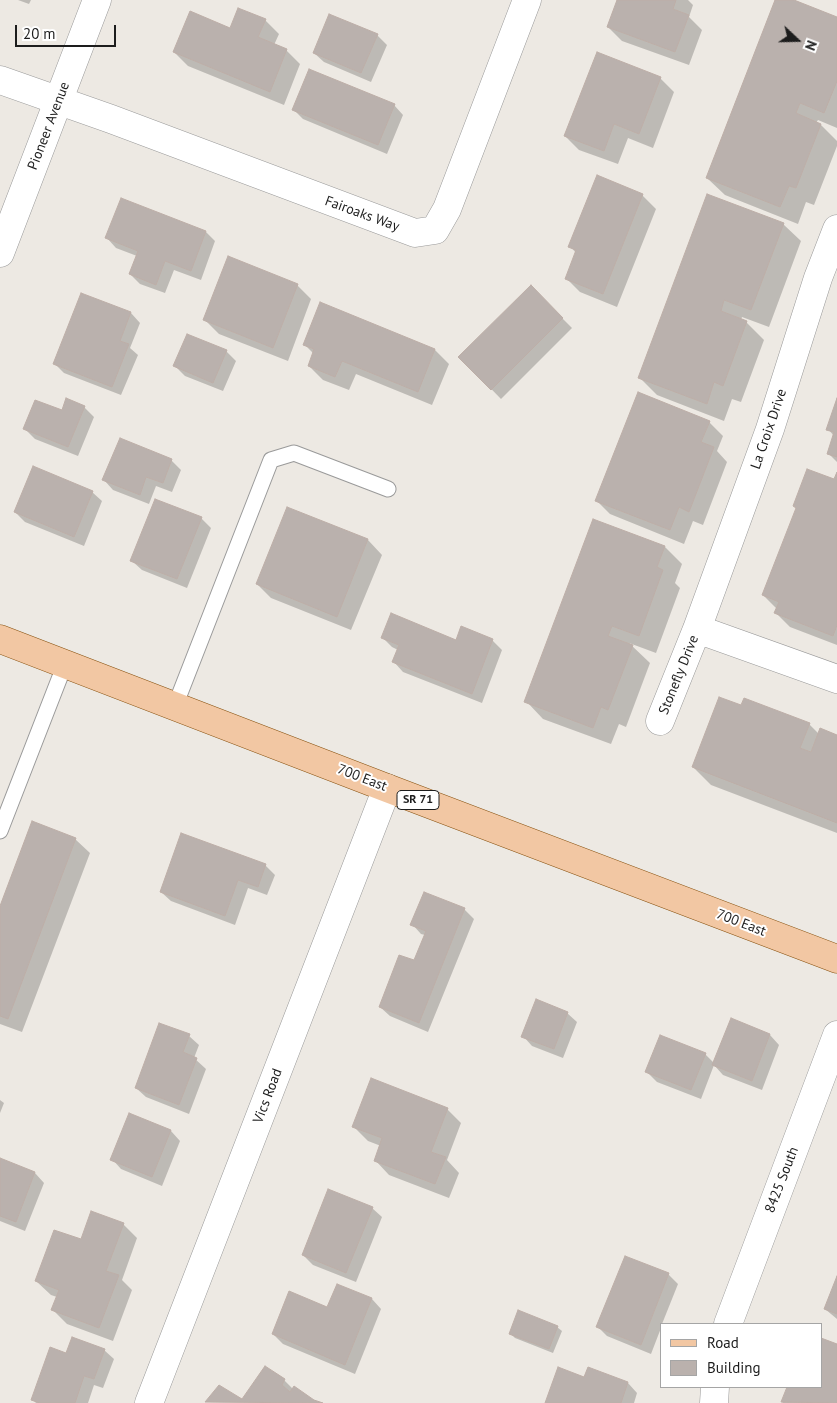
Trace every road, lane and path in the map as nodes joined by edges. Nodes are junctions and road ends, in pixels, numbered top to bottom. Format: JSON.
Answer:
{"nodes":[{"id":1,"x":97,"y":0,"type":"edge"},
{"id":2,"x":527,"y":0,"type":"edge"},
{"id":3,"x":0,"y":80,"type":"edge"},
{"id":4,"x":59,"y":100,"type":"junction"},
{"id":5,"x":837,"y":229,"type":"edge"},
{"id":6,"x":0,"y":253,"type":"edge"},
{"id":7,"x":828,"y":282,"type":"edge"},
{"id":8,"x":388,"y":489,"type":"dead end"},
{"id":9,"x":697,"y":629,"type":"junction"},
{"id":10,"x":0,"y":639,"type":"edge"},
{"id":11,"x":65,"y":664,"type":"junction"},
{"id":12,"x":837,"y":679,"type":"edge"},
{"id":13,"x":175,"y":706,"type":"junction"},
{"id":14,"x":660,"y":721,"type":"dead end"},
{"id":15,"x":387,"y":788,"type":"junction"},
{"id":16,"x":0,"y":832,"type":"edge"},
{"id":17,"x":837,"y":959,"type":"edge"},
{"id":18,"x":837,"y":1035,"type":"edge"},
{"id":19,"x":728,"y":1323,"type":"edge"},
{"id":20,"x":716,"y":1388,"type":"edge"},
{"id":21,"x":149,"y":1403,"type":"edge"},
{"id":22,"x":714,"y":1403,"type":"edge"}],
"edges":[{"from":1,"to":4,"type":"street","name":"Pioneer Avenue"},
{"from":2,"to":4,"type":"street","name":"Fairoaks Way"},
{"from":3,"to":4,"type":"street"},
{"from":4,"to":6,"type":"street","name":"Pioneer Avenue"},
{"from":5,"to":7,"type":"street","name":"La Croix Drive"},
{"from":7,"to":9,"type":"street","name":"La Croix Drive"},
{"from":8,"to":13,"type":"lane"},
{"from":9,"to":12,"type":"street"},
{"from":9,"to":14,"type":"street","name":"Stonefly Drive"},
{"from":10,"to":11,"type":"main road","name":"700 East","number":"SR 71"},
{"from":11,"to":13,"type":"main road","name":"700 East","number":"SR 71"},
{"from":11,"to":16,"type":"lane"},
{"from":13,"to":15,"type":"main road","name":"700 East","number":"SR 71"},
{"from":15,"to":17,"type":"main road","name":"700 East","number":"SR 71"},
{"from":15,"to":21,"type":"street","name":"Vics Road"},
{"from":18,"to":19,"type":"street","name":"8425 South"},
{"from":20,"to":22,"type":"street"}]}
